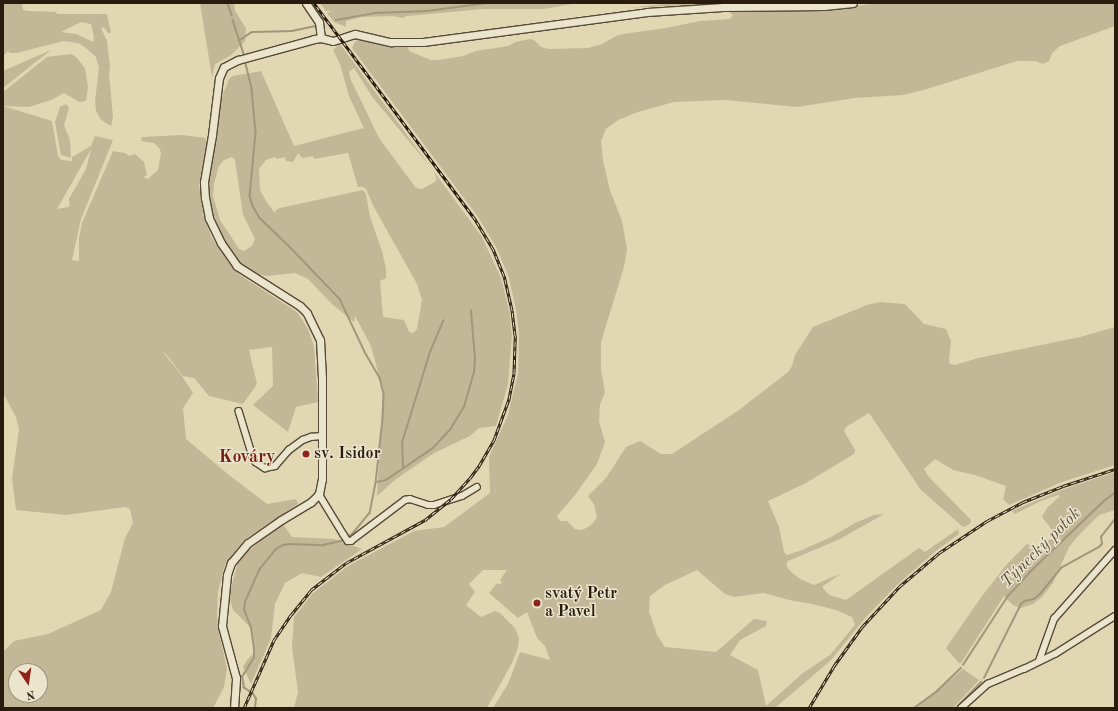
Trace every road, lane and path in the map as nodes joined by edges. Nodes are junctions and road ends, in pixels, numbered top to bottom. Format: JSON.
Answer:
{"nodes":[{"id":1,"x":306,"y":3,"type":"edge"},
{"id":2,"x":853,"y":3,"type":"edge"},
{"id":3,"x":321,"y":38,"type":"junction"},
{"id":4,"x":239,"y":411,"type":"dead end"},
{"id":5,"x":321,"y":436,"type":"junction"},
{"id":6,"x":477,"y":487,"type":"dead end"},
{"id":7,"x":319,"y":494,"type":"junction"},
{"id":8,"x":1115,"y":550,"type":"edge"},
{"id":9,"x":1115,"y":616,"type":"edge"},
{"id":10,"x":1039,"y":661,"type":"junction"},
{"id":11,"x":234,"y":708,"type":"edge"},
{"id":12,"x":961,"y":708,"type":"edge"}],
"edges":[{"from":1,"to":3,"type":"main road"},
{"from":2,"to":3,"type":"main road"},
{"from":3,"to":5,"type":"main road"},
{"from":4,"to":5,"type":"street"},
{"from":5,"to":7,"type":"main road"},
{"from":6,"to":7,"type":"street"},
{"from":7,"to":11,"type":"main road"},
{"from":8,"to":10,"type":"street"},
{"from":9,"to":10,"type":"street"},
{"from":10,"to":12,"type":"street"}]}
